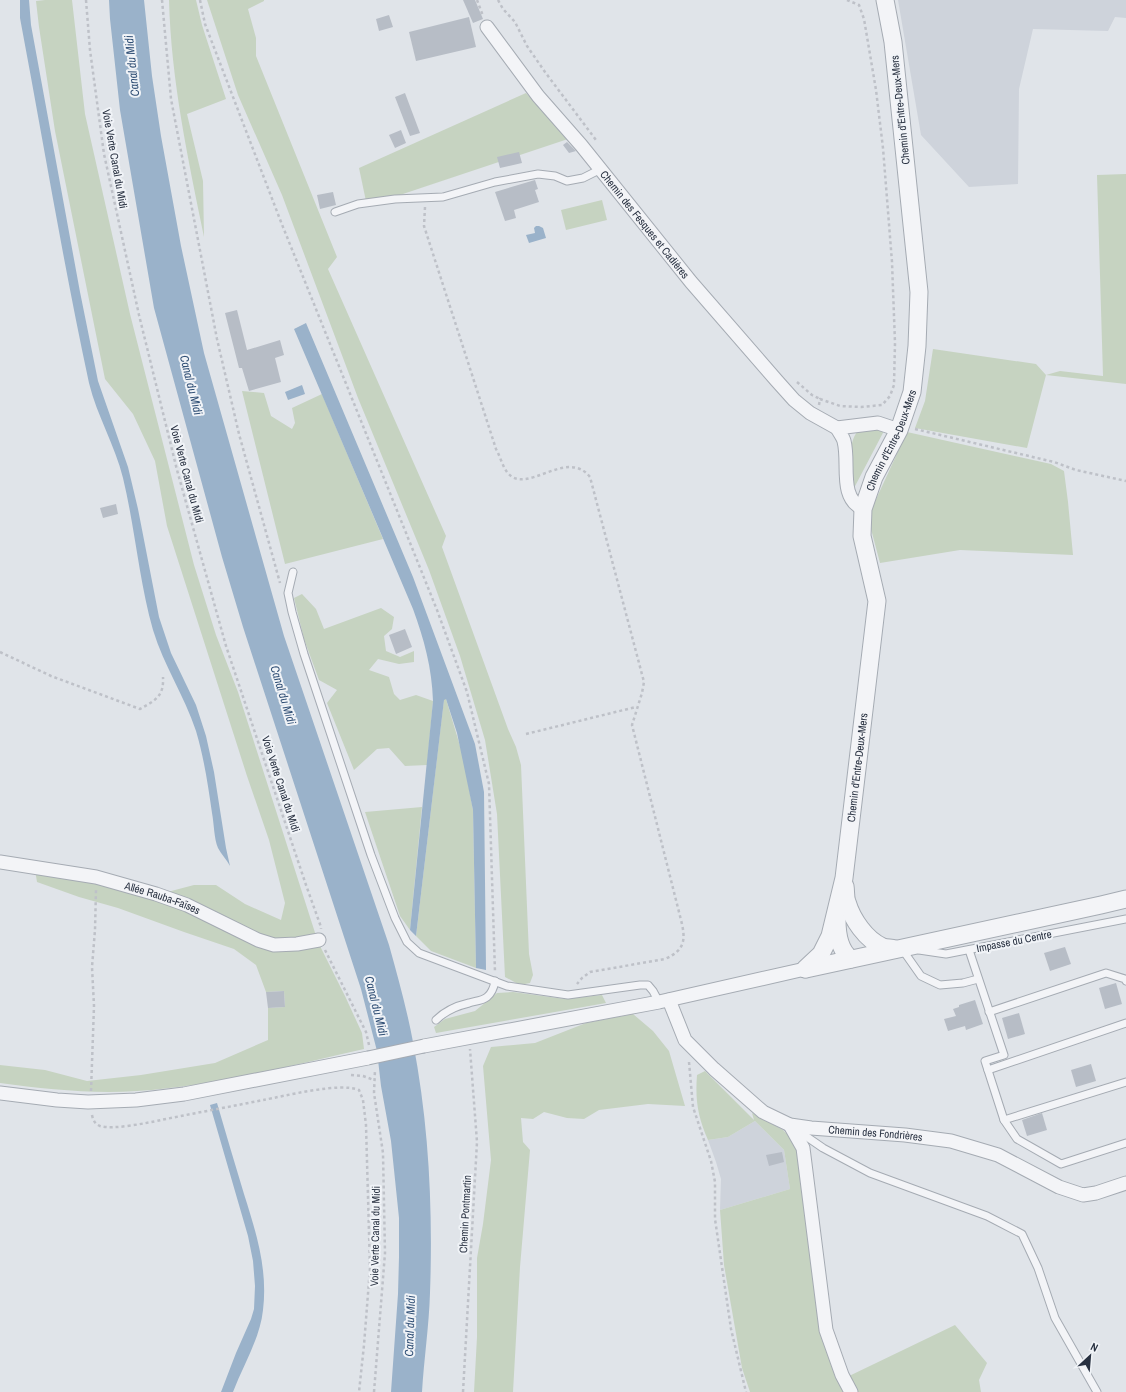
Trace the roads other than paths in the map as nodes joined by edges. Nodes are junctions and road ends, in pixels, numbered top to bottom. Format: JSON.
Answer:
{"nodes":[{"id":1,"x":885,"y":0,"type":"edge"},
{"id":2,"x":487,"y":26,"type":"road end"},
{"id":3,"x":600,"y":169,"type":"junction"},
{"id":4,"x":335,"y":212,"type":"dead end"},
{"id":5,"x":837,"y":428,"type":"junction"},
{"id":6,"x":900,"y":428,"type":"junction"},
{"id":7,"x":863,"y":509,"type":"junction"},
{"id":8,"x":293,"y":572,"type":"dead end"},
{"id":9,"x":0,"y":862,"type":"edge"},
{"id":10,"x":844,"y":878,"type":"junction"},
{"id":11,"x":1126,"y":899,"type":"edge"},
{"id":12,"x":837,"y":912,"type":"junction"},
{"id":13,"x":1126,"y":919,"type":"edge"},
{"id":14,"x":856,"y":922,"type":"junction"},
{"id":15,"x":319,"y":940,"type":"road end"},
{"id":16,"x":898,"y":948,"type":"junction"},
{"id":17,"x":969,"y":950,"type":"junction"},
{"id":18,"x":853,"y":958,"type":"junction"},
{"id":19,"x":805,"y":969,"type":"junction"},
{"id":20,"x":978,"y":979,"type":"junction"},
{"id":21,"x":495,"y":981,"type":"junction"},
{"id":22,"x":1126,"y":981,"type":"edge"},
{"id":23,"x":664,"y":1001,"type":"junction"},
{"id":24,"x":989,"y":1012,"type":"junction"},
{"id":25,"x":436,"y":1020,"type":"dead end"},
{"id":26,"x":1126,"y":1023,"type":"edge"},
{"id":27,"x":988,"y":1070,"type":"junction"},
{"id":28,"x":1126,"y":1082,"type":"edge"},
{"id":29,"x":0,"y":1093,"type":"edge"},
{"id":30,"x":1004,"y":1120,"type":"junction"},
{"id":31,"x":790,"y":1125,"type":"junction"},
{"id":32,"x":1126,"y":1143,"type":"edge"},
{"id":33,"x":1126,"y":1183,"type":"edge"},
{"id":34,"x":851,"y":1392,"type":"edge"},
{"id":35,"x":1097,"y":1392,"type":"edge"}],
"edges":[{"from":1,"to":6,"type":"street","name":"Chemin d'Entre-Deux-Mers"},
{"from":2,"to":3,"type":"street","name":"Chemin des Fesques et Cadières"},
{"from":3,"to":4,"type":"lane"},
{"from":3,"to":5,"type":"street","name":"Chemin des Fesques et Cadières"},
{"from":5,"to":6,"type":"street"},
{"from":5,"to":7,"type":"street"},
{"from":6,"to":7,"type":"street","name":"Chemin d'Entre-Deux-Mers"},
{"from":7,"to":10,"type":"street","name":"Chemin d'Entre-Deux-Mers"},
{"from":8,"to":21,"type":"lane"},
{"from":9,"to":15,"type":"street","name":"Allée Rauba-Faïses"},
{"from":10,"to":12,"type":"street","name":"Chemin d'Entre-Deux-Mers"},
{"from":10,"to":14,"type":"street","name":"Chemin d'Entre-Deux-Mers"},
{"from":11,"to":16,"type":"street"},
{"from":12,"to":18,"type":"street","name":"Chemin d'Entre-Deux-Mers"},
{"from":12,"to":19,"type":"street","name":"Chemin d'Entre-Deux-Mers"},
{"from":13,"to":17,"type":"lane","name":"Impasse du Centre"},
{"from":14,"to":16,"type":"street","name":"Chemin d'Entre-Deux-Mers"},
{"from":14,"to":18,"type":"street","name":"Chemin d'Entre-Deux-Mers"},
{"from":16,"to":17,"type":"lane","name":"Impasse du Centre"},
{"from":16,"to":18,"type":"street"},
{"from":16,"to":20,"type":"lane"},
{"from":17,"to":20,"type":"lane"},
{"from":18,"to":19,"type":"street"},
{"from":19,"to":23,"type":"street"},
{"from":20,"to":24,"type":"lane"},
{"from":21,"to":23,"type":"lane"},
{"from":21,"to":25,"type":"lane"},
{"from":22,"to":24,"type":"lane"},
{"from":23,"to":29,"type":"street","bridge":true},
{"from":23,"to":31,"type":"street","name":"Chemin des Fondrières"},
{"from":24,"to":27,"type":"lane"},
{"from":26,"to":27,"type":"lane"},
{"from":27,"to":30,"type":"lane"},
{"from":28,"to":30,"type":"lane"},
{"from":30,"to":32,"type":"lane"},
{"from":31,"to":33,"type":"street","name":"Chemin des Fondrières"},
{"from":31,"to":34,"type":"street"},
{"from":31,"to":35,"type":"lane"}]}
